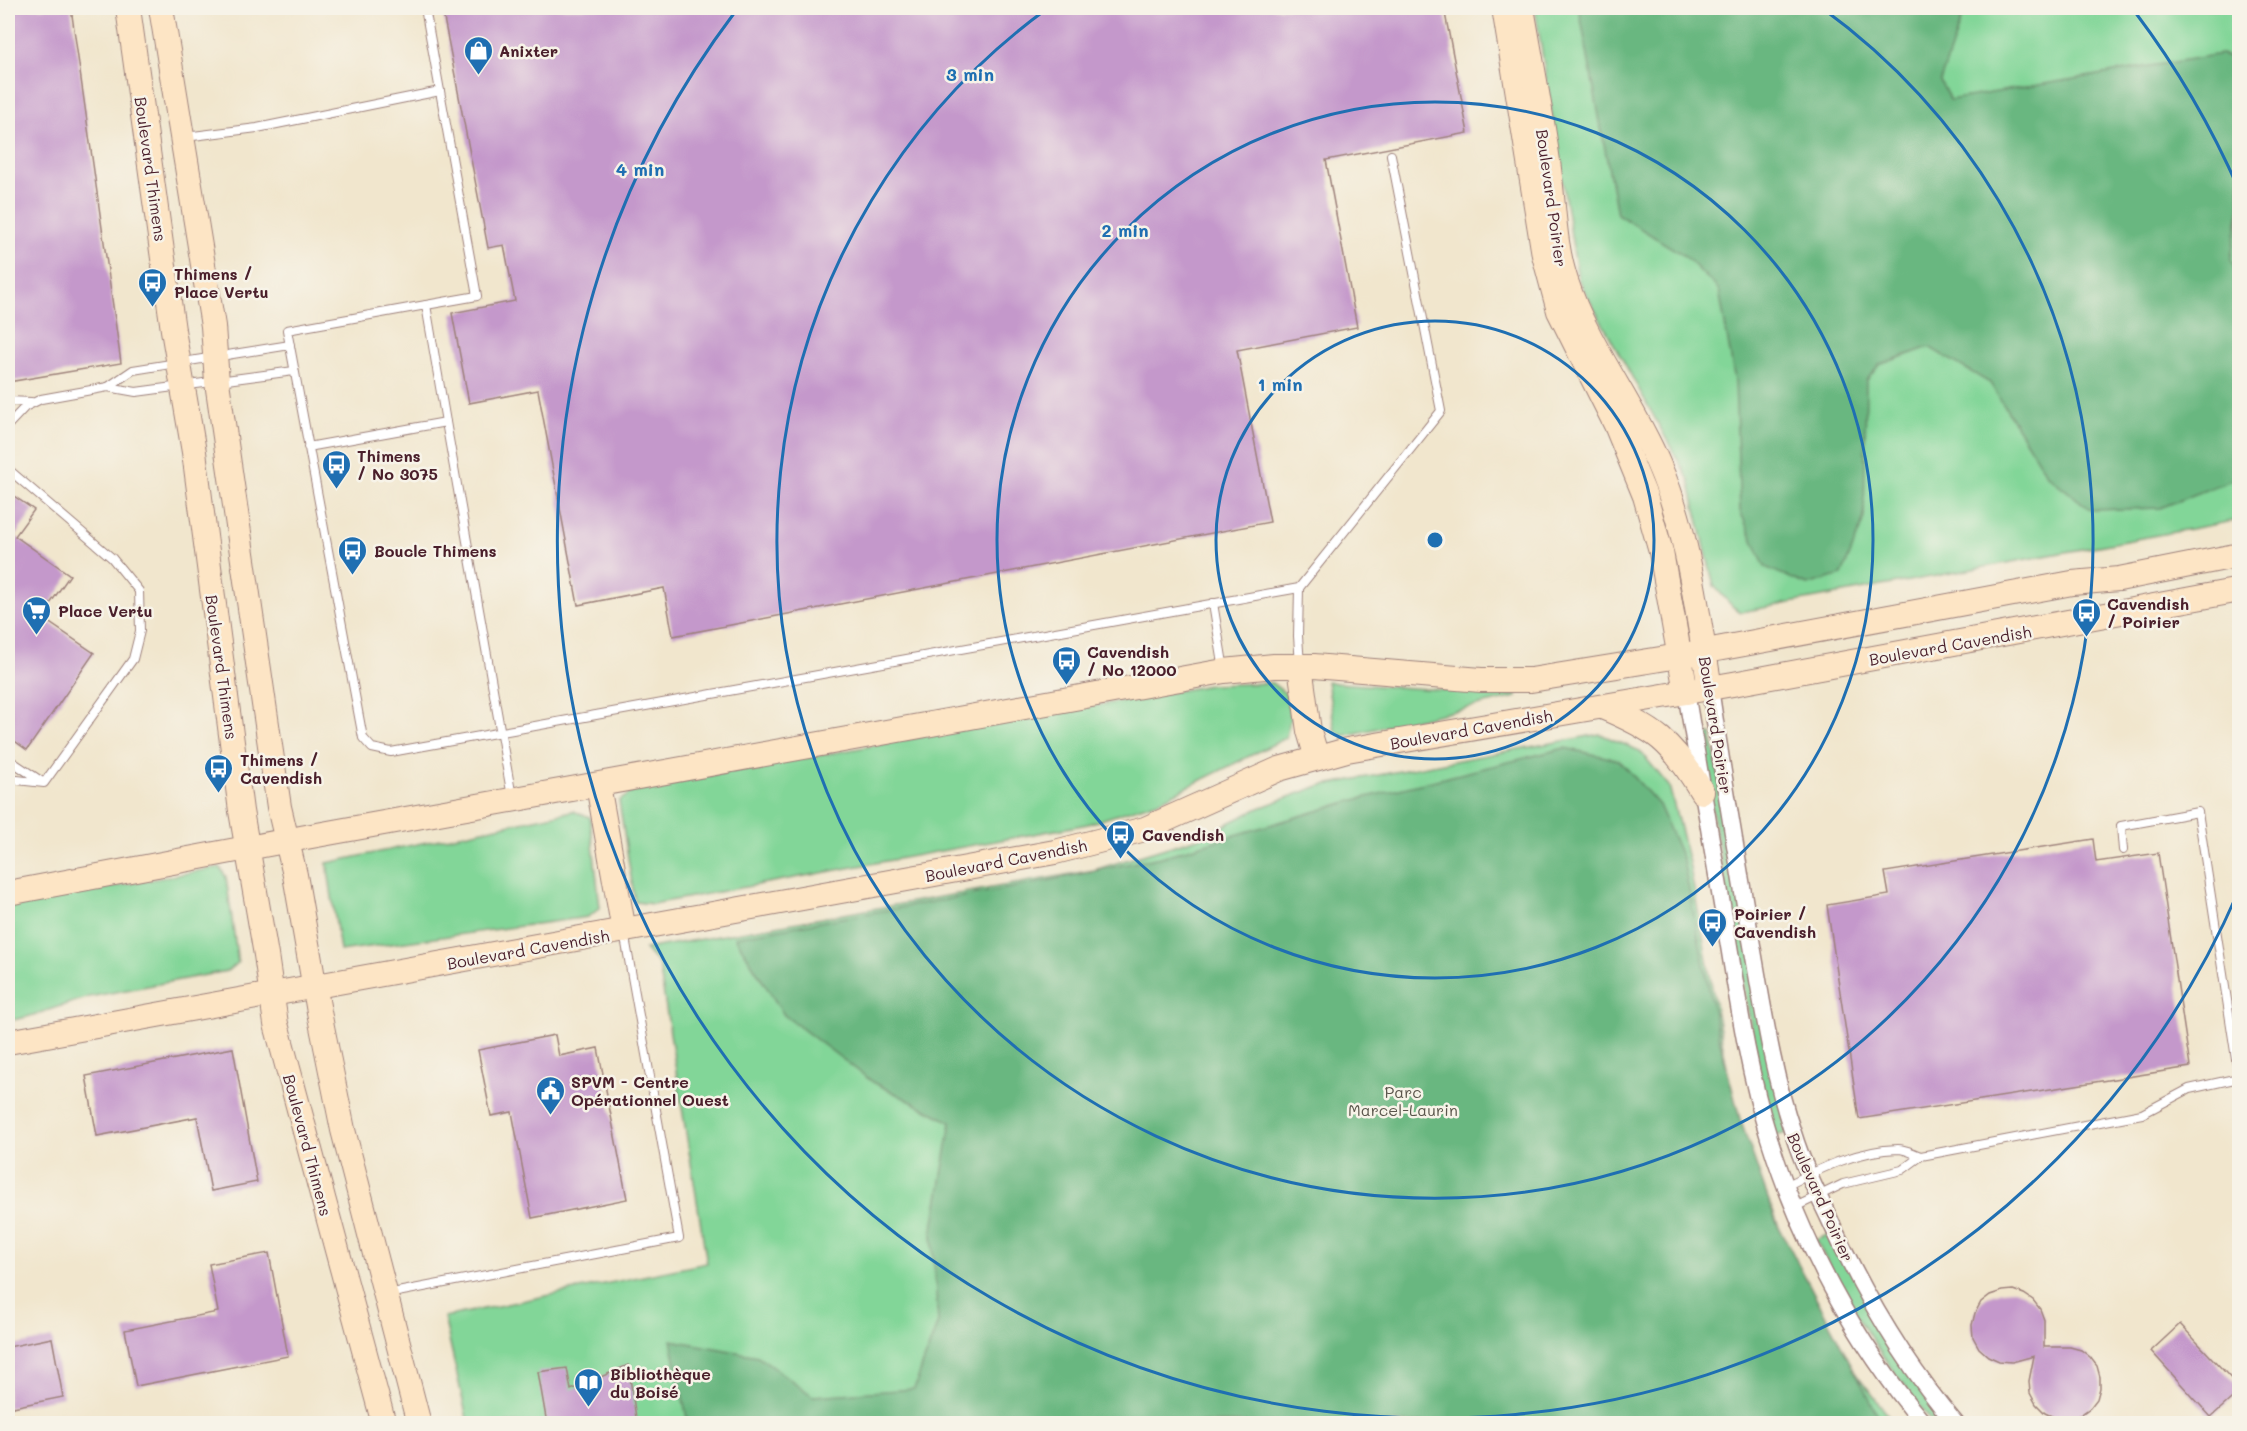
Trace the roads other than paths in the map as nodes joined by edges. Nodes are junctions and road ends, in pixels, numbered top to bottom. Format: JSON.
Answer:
{"nodes":[{"id":1,"x":128,"y":8,"type":"edge"},
{"id":2,"x":161,"y":8,"type":"edge"},
{"id":3,"x":425,"y":8,"type":"edge"},
{"id":4,"x":1504,"y":8,"type":"edge"},
{"id":5,"x":1522,"y":8,"type":"edge"},
{"id":6,"x":440,"y":91,"type":"junction"},
{"id":7,"x":182,"y":137,"type":"junction"},
{"id":8,"x":1391,"y":155,"type":"dead end"},
{"id":9,"x":426,"y":305,"type":"junction"},
{"id":10,"x":290,"y":345,"type":"junction"},
{"id":11,"x":214,"y":356,"type":"junction"},
{"id":12,"x":180,"y":361,"type":"junction"},
{"id":13,"x":294,"y":371,"type":"junction"},
{"id":14,"x":217,"y":382,"type":"junction"},
{"id":15,"x":184,"y":386,"type":"junction"},
{"id":16,"x":108,"y":387,"type":"junction"},
{"id":17,"x":8,"y":401,"type":"edge"},
{"id":18,"x":32,"y":402,"type":"junction"},
{"id":19,"x":446,"y":422,"type":"junction"},
{"id":20,"x":8,"y":425,"type":"edge"},
{"id":21,"x":308,"y":447,"type":"junction"},
{"id":22,"x":8,"y":469,"type":"edge"},
{"id":23,"x":2240,"y":555,"type":"edge"},
{"id":24,"x":2100,"y":581,"type":"junction"},
{"id":25,"x":1299,"y":588,"type":"junction"},
{"id":26,"x":2240,"y":590,"type":"edge"},
{"id":27,"x":1213,"y":603,"type":"junction"},
{"id":28,"x":2106,"y":616,"type":"junction"},
{"id":29,"x":1704,"y":652,"type":"junction"},
{"id":30,"x":1680,"y":656,"type":"junction"},
{"id":31,"x":1300,"y":666,"type":"junction"},
{"id":32,"x":1224,"y":671,"type":"junction"},
{"id":33,"x":1710,"y":688,"type":"junction"},
{"id":34,"x":1686,"y":692,"type":"junction"},
{"id":35,"x":1601,"y":707,"type":"junction"},
{"id":36,"x":502,"y":731,"type":"junction"},
{"id":37,"x":1317,"y":758,"type":"junction"},
{"id":38,"x":8,"y":759,"type":"edge"},
{"id":39,"x":8,"y":779,"type":"edge"},
{"id":40,"x":44,"y":783,"type":"junction"},
{"id":41,"x":598,"y":785,"type":"junction"},
{"id":42,"x":1702,"y":792,"type":"junction"},
{"id":43,"x":513,"y":801,"type":"junction"},
{"id":44,"x":288,"y":841,"type":"junction"},
{"id":45,"x":247,"y":849,"type":"junction"},
{"id":46,"x":2123,"y":850,"type":"dead end"},
{"id":47,"x":8,"y":893,"type":"edge"},
{"id":48,"x":624,"y":932,"type":"junction"},
{"id":49,"x":315,"y":987,"type":"junction"},
{"id":50,"x":272,"y":995,"type":"junction"},
{"id":51,"x":8,"y":1042,"type":"edge"},
{"id":52,"x":1921,"y":1156,"type":"junction"},
{"id":53,"x":1809,"y":1174,"type":"junction"},
{"id":54,"x":1786,"y":1186,"type":"junction"},
{"id":55,"x":1818,"y":1195,"type":"junction"},
{"id":56,"x":1795,"y":1208,"type":"junction"},
{"id":57,"x":386,"y":1295,"type":"junction"},
{"id":58,"x":384,"y":1424,"type":"edge"},
{"id":59,"x":419,"y":1424,"type":"edge"},
{"id":60,"x":1924,"y":1424,"type":"edge"},
{"id":61,"x":1956,"y":1424,"type":"edge"}],
"edges":[{"from":1,"to":12,"type":"main road","name":"Boulevard Thimens"},
{"from":2,"to":7,"type":"main road","name":"Boulevard Thimens"},
{"from":3,"to":6,"type":"lane"},
{"from":4,"to":30,"type":"main road","name":"Boulevard Poirier"},
{"from":5,"to":29,"type":"main road","name":"Boulevard Poirier"},
{"from":6,"to":7,"type":"lane"},
{"from":6,"to":9,"type":"lane"},
{"from":7,"to":11,"type":"main road","name":"Boulevard Thimens"},
{"from":8,"to":25,"type":"lane"},
{"from":9,"to":10,"type":"lane"},
{"from":9,"to":19,"type":"lane"},
{"from":10,"to":11,"type":"lane"},
{"from":10,"to":13,"type":"lane"},
{"from":11,"to":12,"type":"lane"},
{"from":11,"to":14,"type":"main road","name":"Boulevard Thimens"},
{"from":12,"to":15,"type":"main road","name":"Boulevard Thimens"},
{"from":12,"to":16,"type":"lane"},
{"from":13,"to":14,"type":"lane"},
{"from":13,"to":21,"type":"lane"},
{"from":14,"to":15,"type":"lane"},
{"from":14,"to":44,"type":"main road","name":"Boulevard Thimens"},
{"from":15,"to":16,"type":"lane"},
{"from":15,"to":45,"type":"main road","name":"Boulevard Thimens"},
{"from":16,"to":18,"type":"lane"},
{"from":17,"to":18,"type":"lane"},
{"from":18,"to":20,"type":"lane"},
{"from":19,"to":21,"type":"lane"},
{"from":19,"to":36,"type":"lane"},
{"from":21,"to":36,"type":"lane"},
{"from":22,"to":40,"type":"lane"},
{"from":23,"to":24,"type":"main road"},
{"from":24,"to":28,"type":"main road"},
{"from":24,"to":29,"type":"main road"},
{"from":25,"to":27,"type":"lane"},
{"from":25,"to":31,"type":"lane"},
{"from":26,"to":28,"type":"main road","name":"Boulevard Cavendish"},
{"from":27,"to":32,"type":"lane"},
{"from":27,"to":36,"type":"lane"},
{"from":28,"to":33,"type":"main road","name":"Boulevard Cavendish"},
{"from":29,"to":30,"type":"main road"},
{"from":29,"to":33,"type":"main road","name":"Boulevard Poirier"},
{"from":30,"to":31,"type":"main road"},
{"from":30,"to":34,"type":"main road","name":"Boulevard Poirier"},
{"from":31,"to":32,"type":"main road"},
{"from":31,"to":37,"type":"main road"},
{"from":32,"to":41,"type":"main road"},
{"from":33,"to":34,"type":"main road","name":"Boulevard Cavendish"},
{"from":33,"to":53,"type":"street","name":"Boulevard Poirier"},
{"from":34,"to":35,"type":"main road","name":"Boulevard Cavendish"},
{"from":34,"to":42,"type":"street","name":"Boulevard Poirier"},
{"from":35,"to":37,"type":"main road","name":"Boulevard Cavendish"},
{"from":35,"to":42,"type":"main road"},
{"from":36,"to":43,"type":"lane"},
{"from":37,"to":48,"type":"main road","name":"Boulevard Cavendish"},
{"from":38,"to":40,"type":"lane"},
{"from":39,"to":40,"type":"lane"},
{"from":41,"to":43,"type":"main road"},
{"from":41,"to":48,"type":"main road"},
{"from":42,"to":54,"type":"street","name":"Boulevard Poirier"},
{"from":43,"to":44,"type":"main road"},
{"from":44,"to":45,"type":"main road"},
{"from":44,"to":49,"type":"main road","name":"Boulevard Thimens"},
{"from":45,"to":47,"type":"main road"},
{"from":45,"to":50,"type":"main road","name":"Boulevard Thimens"},
{"from":46,"to":52,"type":"lane"},
{"from":48,"to":49,"type":"main road","name":"Boulevard Cavendish"},
{"from":48,"to":57,"type":"lane"},
{"from":49,"to":50,"type":"main road","name":"Boulevard Cavendish"},
{"from":49,"to":57,"type":"main road","name":"Boulevard Thimens"},
{"from":50,"to":51,"type":"main road","name":"Boulevard Cavendish"},
{"from":50,"to":58,"type":"main road","name":"Boulevard Thimens"},
{"from":52,"to":53,"type":"lane"},
{"from":52,"to":55,"type":"lane"},
{"from":53,"to":54,"type":"lane"},
{"from":53,"to":55,"type":"street","name":"Boulevard Poirier"},
{"from":54,"to":56,"type":"street","name":"Boulevard Poirier"},
{"from":55,"to":56,"type":"lane"},
{"from":55,"to":61,"type":"street","name":"Boulevard Poirier"},
{"from":56,"to":60,"type":"street","name":"Boulevard Poirier"},
{"from":57,"to":59,"type":"main road","name":"Boulevard Thimens"}]}
